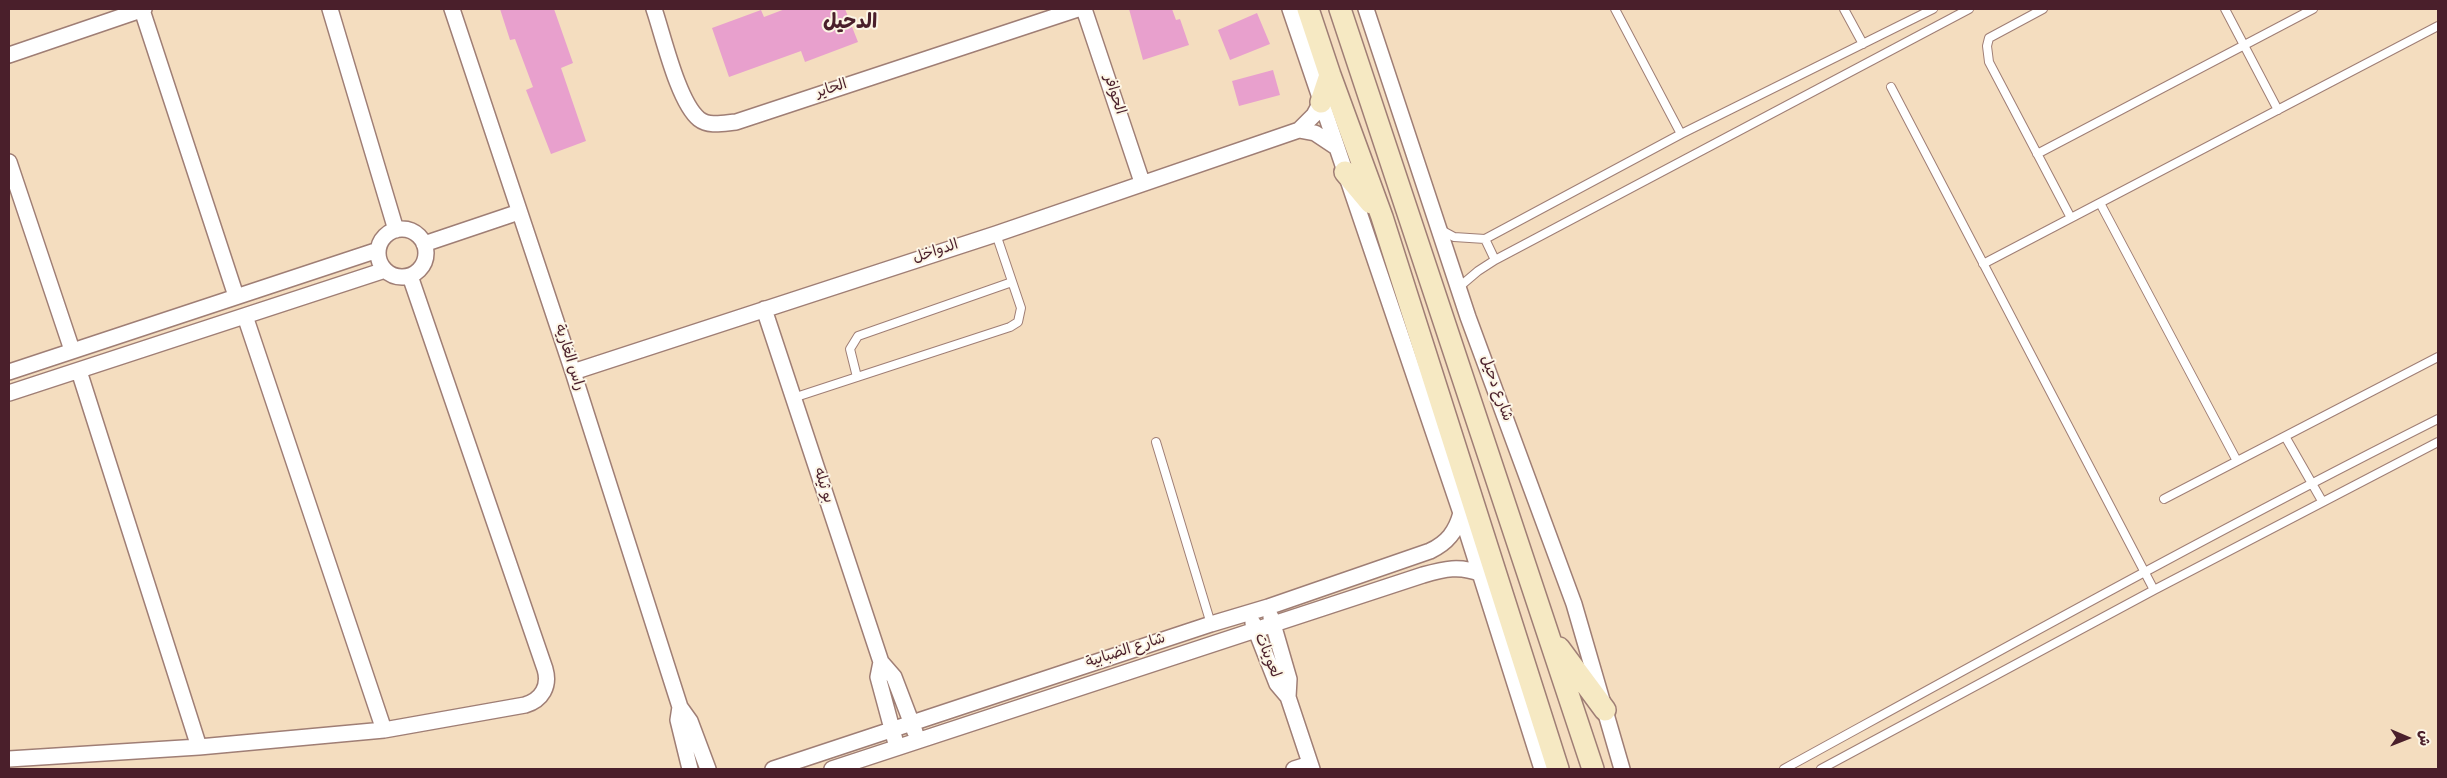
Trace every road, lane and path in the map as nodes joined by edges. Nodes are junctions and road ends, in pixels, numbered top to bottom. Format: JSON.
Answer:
{"nodes":[{"id":1,"x":143,"y":9,"type":"edge"},
{"id":2,"x":330,"y":9,"type":"edge"},
{"id":3,"x":654,"y":9,"type":"edge"},
{"id":4,"x":1078,"y":9,"type":"edge"},
{"id":5,"x":1084,"y":9,"type":"edge"},
{"id":6,"x":1290,"y":9,"type":"edge"},
{"id":7,"x":1308,"y":9,"type":"edge"},
{"id":8,"x":1340,"y":9,"type":"edge"},
{"id":9,"x":1366,"y":9,"type":"edge"},
{"id":10,"x":1616,"y":9,"type":"edge"},
{"id":11,"x":1844,"y":9,"type":"edge"},
{"id":12,"x":1933,"y":9,"type":"edge"},
{"id":13,"x":1968,"y":9,"type":"edge"},
{"id":14,"x":2043,"y":9,"type":"edge"},
{"id":15,"x":2226,"y":9,"type":"edge"},
{"id":16,"x":2292,"y":9,"type":"edge"},
{"id":17,"x":2313,"y":9,"type":"edge"},
{"id":18,"x":455,"y":10,"type":"edge"},
{"id":19,"x":2296,"y":18,"type":"junction"},
{"id":20,"x":2438,"y":26,"type":"edge"},
{"id":21,"x":1863,"y":44,"type":"junction"},
{"id":22,"x":2244,"y":45,"type":"junction"},
{"id":23,"x":9,"y":55,"type":"edge"},
{"id":24,"x":1330,"y":75,"type":"junction"},
{"id":25,"x":1891,"y":87,"type":"dead end"},
{"id":26,"x":1321,"y":102,"type":"junction"},
{"id":27,"x":2278,"y":110,"type":"junction"},
{"id":28,"x":1299,"y":130,"type":"junction"},
{"id":29,"x":1680,"y":134,"type":"junction"},
{"id":30,"x":1336,"y":147,"type":"junction"},
{"id":31,"x":2037,"y":154,"type":"junction"},
{"id":32,"x":9,"y":162,"type":"edge"},
{"id":33,"x":1346,"y":172,"type":"junction"},
{"id":34,"x":1142,"y":182,"type":"junction"},
{"id":35,"x":2100,"y":203,"type":"junction"},
{"id":36,"x":520,"y":212,"type":"junction"},
{"id":37,"x":1382,"y":217,"type":"junction"},
{"id":38,"x":2071,"y":218,"type":"junction"},
{"id":39,"x":1438,"y":228,"type":"junction"},
{"id":40,"x":396,"y":230,"type":"junction"},
{"id":41,"x":996,"y":234,"type":"junction"},
{"id":42,"x":1485,"y":239,"type":"junction"},
{"id":43,"x":424,"y":244,"type":"junction"},
{"id":44,"x":378,"y":250,"type":"junction"},
{"id":45,"x":1495,"y":260,"type":"junction"},
{"id":46,"x":1983,"y":264,"type":"junction"},
{"id":47,"x":385,"y":270,"type":"junction"},
{"id":48,"x":410,"y":276,"type":"junction"},
{"id":49,"x":1012,"y":282,"type":"junction"},
{"id":50,"x":1458,"y":288,"type":"junction"},
{"id":51,"x":236,"y":296,"type":"junction"},
{"id":52,"x":764,"y":309,"type":"junction"},
{"id":53,"x":245,"y":316,"type":"junction"},
{"id":54,"x":72,"y":350,"type":"junction"},
{"id":55,"x":2438,"y":357,"type":"edge"},
{"id":56,"x":79,"y":371,"type":"junction"},
{"id":57,"x":9,"y":372,"type":"edge"},
{"id":58,"x":573,"y":372,"type":"junction"},
{"id":59,"x":856,"y":377,"type":"junction"},
{"id":60,"x":9,"y":394,"type":"edge"},
{"id":61,"x":793,"y":398,"type":"junction"},
{"id":62,"x":2438,"y":419,"type":"edge"},
{"id":63,"x":2286,"y":438,"type":"junction"},
{"id":64,"x":1156,"y":442,"type":"dead end"},
{"id":65,"x":2438,"y":442,"type":"edge"},
{"id":66,"x":2237,"y":462,"type":"junction"},
{"id":67,"x":2311,"y":482,"type":"junction"},
{"id":68,"x":2164,"y":500,"type":"dead end"},
{"id":69,"x":2322,"y":502,"type":"junction"},
{"id":70,"x":1461,"y":513,"type":"junction"},
{"id":71,"x":2145,"y":571,"type":"junction"},
{"id":72,"x":1481,"y":574,"type":"junction"},
{"id":73,"x":2154,"y":590,"type":"junction"},
{"id":74,"x":1268,"y":607,"type":"junction"},
{"id":75,"x":1249,"y":612,"type":"junction"},
{"id":76,"x":1211,"y":624,"type":"junction"},
{"id":77,"x":1273,"y":625,"type":"junction"},
{"id":78,"x":1256,"y":630,"type":"junction"},
{"id":79,"x":1548,"y":634,"type":"junction"},
{"id":80,"x":1500,"y":643,"type":"junction"},
{"id":81,"x":881,"y":662,"type":"junction"},
{"id":82,"x":1527,"y":674,"type":"junction"},
{"id":83,"x":1288,"y":697,"type":"junction"},
{"id":84,"x":680,"y":707,"type":"junction"},
{"id":85,"x":1605,"y":710,"type":"junction"},
{"id":86,"x":912,"y":724,"type":"junction"},
{"id":87,"x":384,"y":730,"type":"junction"},
{"id":88,"x":892,"y":730,"type":"junction"},
{"id":89,"x":918,"y":741,"type":"junction"},
{"id":90,"x":199,"y":747,"type":"junction"},
{"id":91,"x":897,"y":748,"type":"junction"},
{"id":92,"x":9,"y":758,"type":"edge"},
{"id":93,"x":1311,"y":767,"type":"edge"},
{"id":94,"x":690,"y":769,"type":"edge"},
{"id":95,"x":708,"y":769,"type":"edge"},
{"id":96,"x":773,"y":769,"type":"edge"},
{"id":97,"x":832,"y":769,"type":"edge"},
{"id":98,"x":1294,"y":769,"type":"edge"},
{"id":99,"x":1542,"y":769,"type":"edge"},
{"id":100,"x":1558,"y":769,"type":"edge"},
{"id":101,"x":1593,"y":769,"type":"edge"},
{"id":102,"x":1622,"y":769,"type":"edge"},
{"id":103,"x":1784,"y":769,"type":"edge"},
{"id":104,"x":1821,"y":769,"type":"edge"}],
"edges":[{"from":1,"to":23,"type":"street"},
{"from":1,"to":51,"type":"street"},
{"from":2,"to":40,"type":"street"},
{"from":3,"to":4,"type":"street","name":"الحاير"},
{"from":5,"to":34,"type":"street","name":"الحوافر"},
{"from":6,"to":26,"type":"street"},
{"from":7,"to":24,"type":"main road"},
{"from":8,"to":79,"type":"main road","name":"شارع دحيل"},
{"from":9,"to":39,"type":"street","name":"شارع دحيل"},
{"from":10,"to":29,"type":"lane"},
{"from":11,"to":21,"type":"lane"},
{"from":12,"to":21,"type":"lane"},
{"from":13,"to":45,"type":"lane"},
{"from":14,"to":31,"type":"lane"},
{"from":15,"to":22,"type":"lane"},
{"from":16,"to":19,"type":"lane"},
{"from":17,"to":19,"type":"lane"},
{"from":18,"to":36,"type":"street","name":"راس الغارية"},
{"from":19,"to":22,"type":"lane"},
{"from":20,"to":27,"type":"lane"},
{"from":21,"to":29,"type":"lane"},
{"from":22,"to":27,"type":"lane"},
{"from":22,"to":31,"type":"lane"},
{"from":24,"to":26,"type":"main road"},
{"from":24,"to":37,"type":"main road"},
{"from":25,"to":46,"type":"lane"},
{"from":26,"to":28,"type":"street","name":"الدواخل"},
{"from":26,"to":30,"type":"street"},
{"from":27,"to":35,"type":"lane"},
{"from":28,"to":30,"type":"street"},
{"from":28,"to":34,"type":"street","name":"الدواخل"},
{"from":29,"to":42,"type":"lane"},
{"from":30,"to":33,"type":"street"},
{"from":31,"to":38,"type":"lane"},
{"from":32,"to":54,"type":"street"},
{"from":33,"to":37,"type":"main road"},
{"from":33,"to":70,"type":"street"},
{"from":34,"to":41,"type":"street","name":"الدواخل"},
{"from":35,"to":38,"type":"lane"},
{"from":35,"to":66,"type":"lane"},
{"from":36,"to":43,"type":"street"},
{"from":36,"to":58,"type":"street","name":"راس الغارية"},
{"from":37,"to":82,"type":"main road"},
{"from":38,"to":46,"type":"lane"},
{"from":39,"to":42,"type":"lane"},
{"from":39,"to":50,"type":"street","name":"شارع دحيل"},
{"from":40,"to":43,"type":"street"},
{"from":40,"to":44,"type":"street"},
{"from":41,"to":49,"type":"lane"},
{"from":41,"to":52,"type":"street","name":"الدواخل"},
{"from":42,"to":45,"type":"lane"},
{"from":43,"to":48,"type":"street"},
{"from":44,"to":47,"type":"street"},
{"from":44,"to":51,"type":"street"},
{"from":45,"to":50,"type":"lane"},
{"from":46,"to":71,"type":"lane"},
{"from":47,"to":48,"type":"street"},
{"from":47,"to":53,"type":"street"},
{"from":48,"to":87,"type":"street"},
{"from":49,"to":59,"type":"lane"},
{"from":49,"to":59,"type":"lane"},
{"from":50,"to":85,"type":"street","name":"شارع دحيل"},
{"from":51,"to":54,"type":"street"},
{"from":52,"to":58,"type":"street","name":"الدواخل"},
{"from":52,"to":61,"type":"street","name":"بو ثيله"},
{"from":53,"to":56,"type":"street"},
{"from":53,"to":87,"type":"street"},
{"from":54,"to":57,"type":"street"},
{"from":55,"to":63,"type":"lane"},
{"from":56,"to":60,"type":"street"},
{"from":56,"to":90,"type":"street"},
{"from":58,"to":84,"type":"street","name":"راس الغارية"},
{"from":59,"to":61,"type":"lane"},
{"from":61,"to":81,"type":"street","name":"بو ثيله"},
{"from":62,"to":67,"type":"lane"},
{"from":63,"to":66,"type":"lane"},
{"from":63,"to":67,"type":"lane"},
{"from":64,"to":76,"type":"lane"},
{"from":65,"to":69,"type":"lane"},
{"from":66,"to":68,"type":"lane"},
{"from":67,"to":69,"type":"lane"},
{"from":67,"to":71,"type":"lane"},
{"from":69,"to":73,"type":"lane"},
{"from":70,"to":72,"type":"street"},
{"from":70,"to":74,"type":"street","name":"شارع الضبابية"},
{"from":71,"to":73,"type":"lane"},
{"from":71,"to":103,"type":"lane"},
{"from":72,"to":77,"type":"street","name":"شارع الضبابية"},
{"from":72,"to":80,"type":"street"},
{"from":73,"to":104,"type":"lane"},
{"from":74,"to":75,"type":"street","name":"شارع الضبابية"},
{"from":74,"to":77,"type":"street","name":"لعوينات"},
{"from":75,"to":76,"type":"street","name":"شارع الضبابية"},
{"from":75,"to":78,"type":"street","name":"لعوينات"},
{"from":76,"to":86,"type":"street","name":"شارع الضبابية"},
{"from":77,"to":78,"type":"street","name":"شارع الضبابية"},
{"from":77,"to":83,"type":"street","name":"لعوينات"},
{"from":78,"to":83,"type":"street","name":"لعوينات"},
{"from":78,"to":89,"type":"street","name":"شارع الضبابية"},
{"from":79,"to":85,"type":"main road"},
{"from":79,"to":101,"type":"main road","name":"شارع دحيل"},
{"from":80,"to":82,"type":"main road"},
{"from":80,"to":99,"type":"street"},
{"from":81,"to":86,"type":"street","name":"بو ثيله"},
{"from":81,"to":88,"type":"street","name":"بو ثيله"},
{"from":82,"to":100,"type":"main road"},
{"from":83,"to":93,"type":"street","name":"لعوينات"},
{"from":84,"to":94,"type":"street","name":"راس الغارية"},
{"from":84,"to":95,"type":"street","name":"راس الغارية"},
{"from":85,"to":102,"type":"street","name":"شارع دحيل"},
{"from":86,"to":88,"type":"street","name":"شارع الضبابية"},
{"from":86,"to":89,"type":"street","name":"بو ثيله"},
{"from":87,"to":90,"type":"street"},
{"from":88,"to":91,"type":"street","name":"بو ثيله"},
{"from":88,"to":96,"type":"street","name":"شارع الضبابية"},
{"from":89,"to":91,"type":"street","name":"شارع الضبابية"},
{"from":90,"to":92,"type":"street"},
{"from":91,"to":97,"type":"street","name":"شارع الضبابية"},
{"from":93,"to":98,"type":"street"}]}
